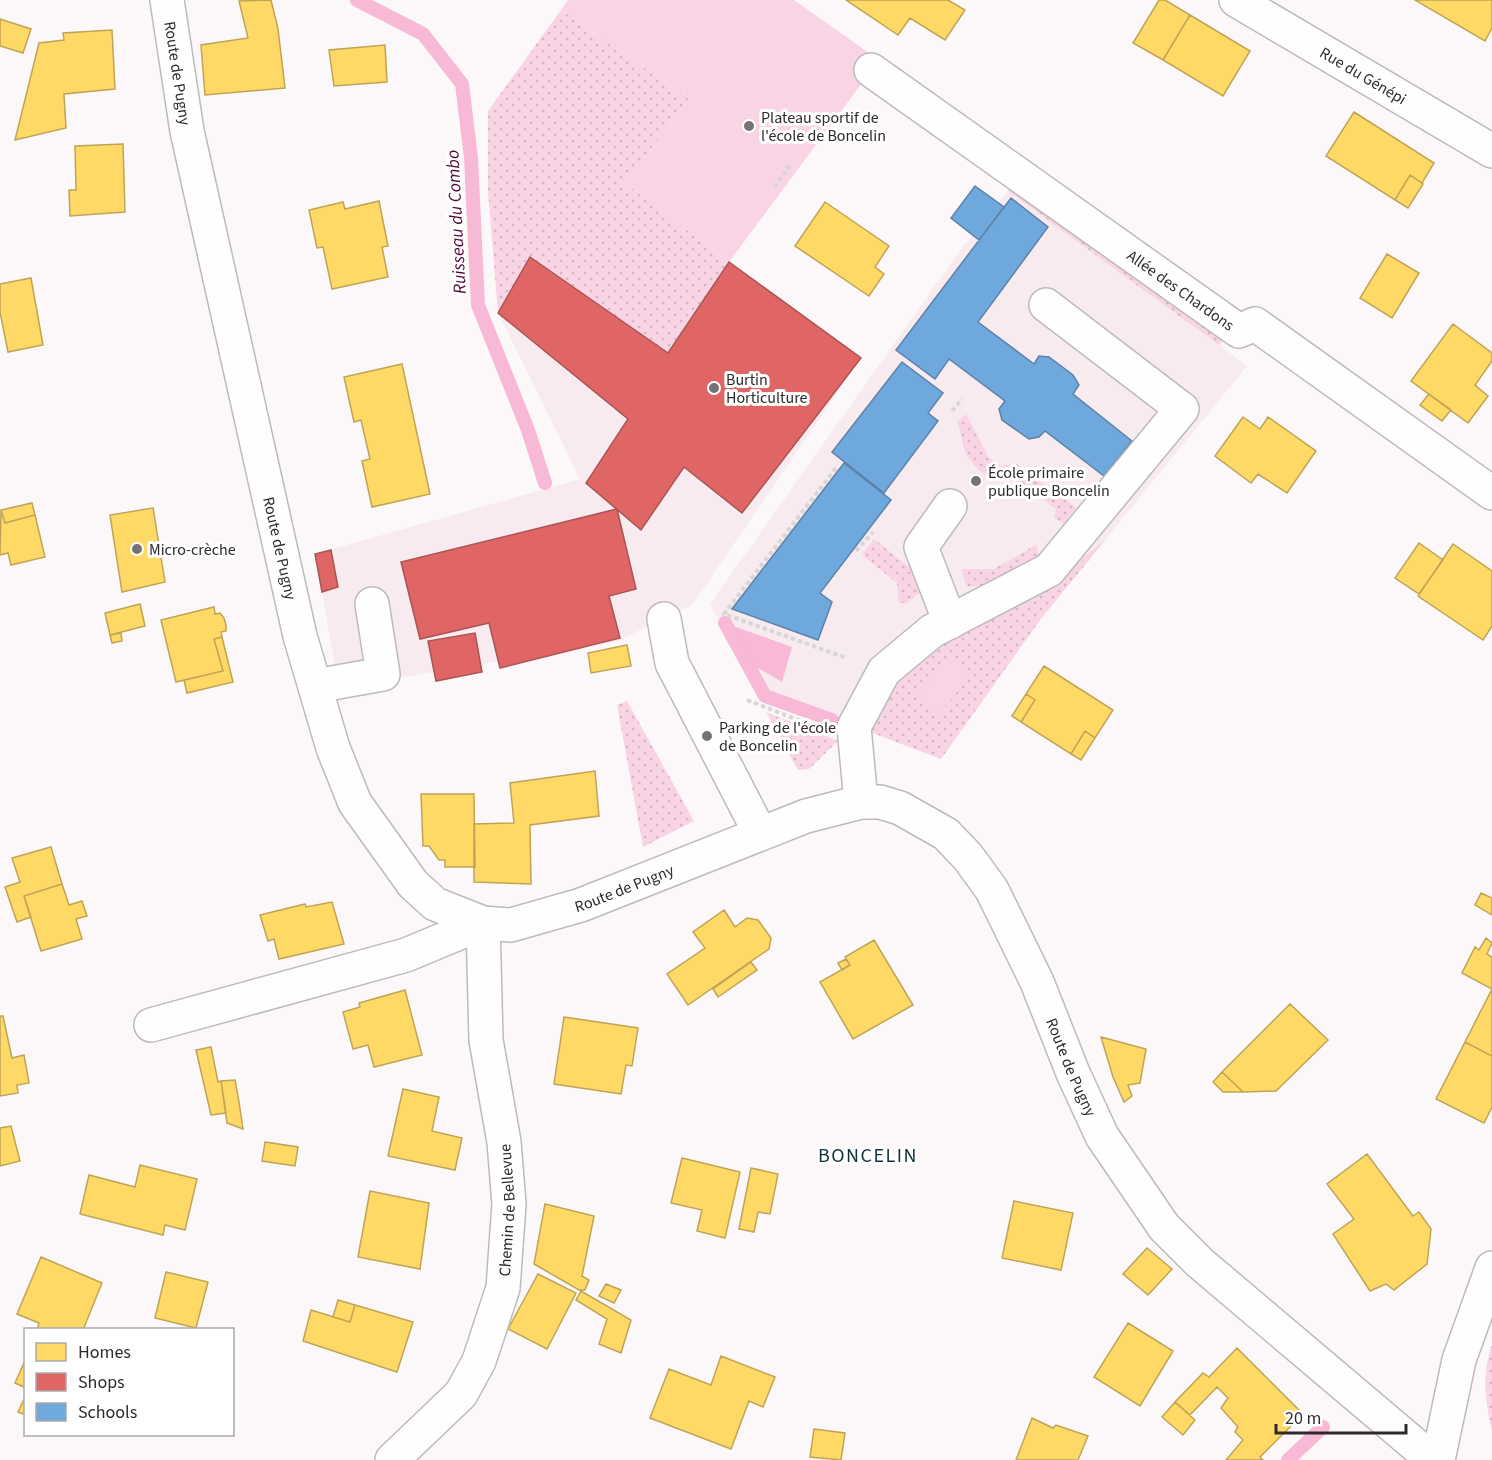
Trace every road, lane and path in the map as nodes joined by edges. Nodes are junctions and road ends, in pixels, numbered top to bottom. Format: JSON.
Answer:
{"nodes":[{"id":1,"x":167,"y":0,"type":"edge"},
{"id":2,"x":1236,"y":0,"type":"edge"},
{"id":3,"x":871,"y":70,"type":"dead end"},
{"id":4,"x":1492,"y":151,"type":"edge"},
{"id":5,"x":790,"y":165,"type":"dead end"},
{"id":6,"x":774,"y":187,"type":"dead end"},
{"id":7,"x":1046,"y":305,"type":"dead end"},
{"id":8,"x":962,"y":399,"type":"dead end"},
{"id":9,"x":952,"y":411,"type":"dead end"},
{"id":10,"x":836,"y":468,"type":"dead end"},
{"id":11,"x":1492,"y":493,"type":"edge"},
{"id":12,"x":950,"y":506,"type":"dead end"},
{"id":13,"x":873,"y":532,"type":"dead end"},
{"id":14,"x":856,"y":551,"type":"dead end"},
{"id":15,"x":372,"y":604,"type":"dead end"},
{"id":16,"x":664,"y":619,"type":"dead end"},
{"id":17,"x":950,"y":622,"type":"junction"},
{"id":18,"x":884,"y":671,"type":"junction"},
{"id":19,"x":315,"y":686,"type":"junction"},
{"id":20,"x":747,"y":700,"type":"dead end"},
{"id":21,"x":823,"y":729,"type":"dead end"},
{"id":22,"x":861,"y":802,"type":"junction"},
{"id":23,"x":760,"y":833,"type":"junction"},
{"id":24,"x":483,"y":923,"type":"junction"},
{"id":25,"x":151,"y":1025,"type":"dead end"},
{"id":26,"x":1492,"y":1268,"type":"edge"},
{"id":27,"x":392,"y":1460,"type":"edge"},
{"id":28,"x":1432,"y":1460,"type":"edge"},
{"id":29,"x":1438,"y":1460,"type":"edge"}],
"edges":[{"from":1,"to":19,"type":"street","name":"Route de Pugny"},
{"from":2,"to":4,"type":"street","name":"Rue du Génépi"},
{"from":3,"to":11,"type":"street","name":"Allée des Chardons"},
{"from":5,"to":6,"type":"path"},
{"from":7,"to":17,"type":"street"},
{"from":8,"to":9,"type":"path"},
{"from":10,"to":18,"type":"path"},
{"from":12,"to":17,"type":"street"},
{"from":13,"to":14,"type":"path"},
{"from":15,"to":19,"type":"street"},
{"from":16,"to":23,"type":"street"},
{"from":17,"to":18,"type":"street"},
{"from":18,"to":22,"type":"street"},
{"from":19,"to":24,"type":"street","name":"Route de Pugny"},
{"from":20,"to":21,"type":"path"},
{"from":22,"to":23,"type":"street","name":"Route de Pugny"},
{"from":22,"to":28,"type":"street","name":"Route de Pugny"},
{"from":23,"to":24,"type":"street","name":"Route de Pugny"},
{"from":24,"to":25,"type":"street"},
{"from":24,"to":27,"type":"street","name":"Chemin de Bellevue"},
{"from":26,"to":29,"type":"street"}]}
